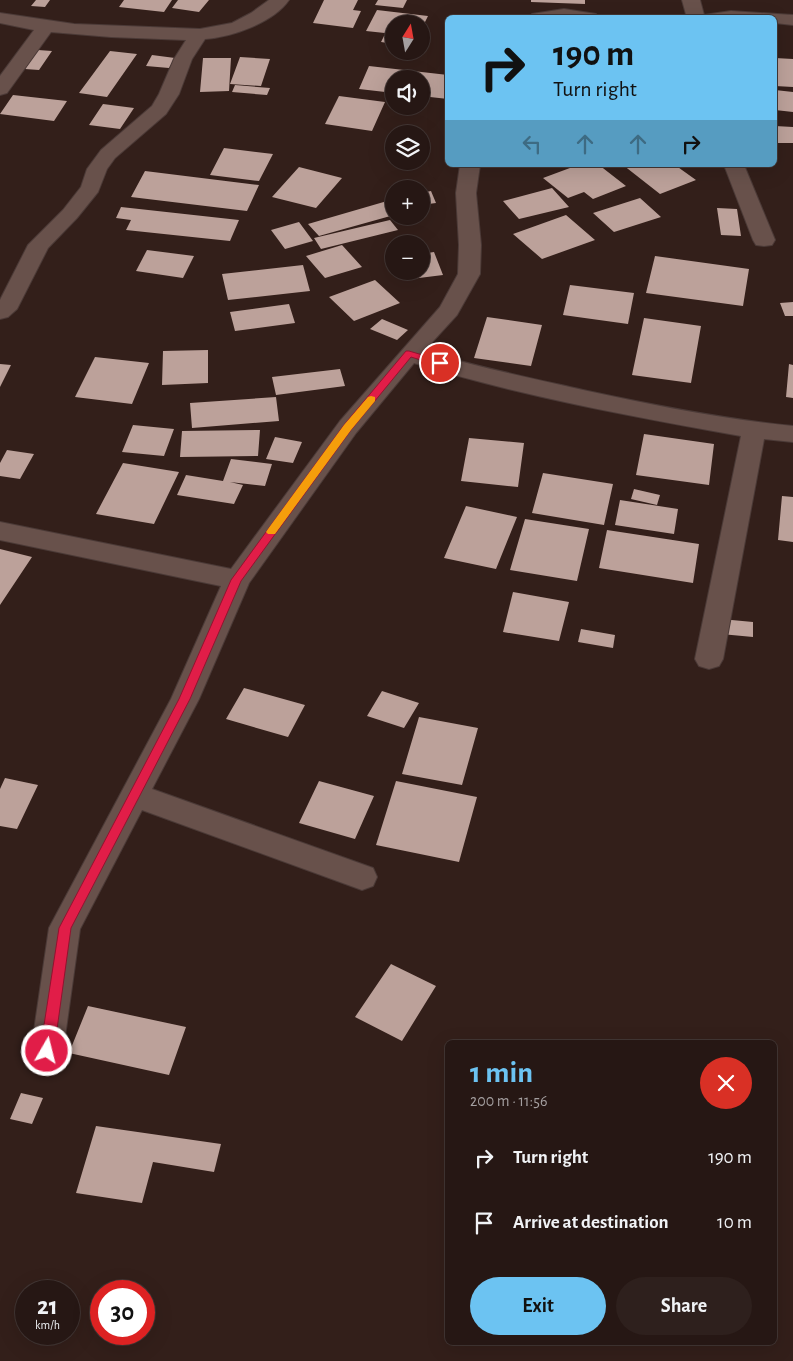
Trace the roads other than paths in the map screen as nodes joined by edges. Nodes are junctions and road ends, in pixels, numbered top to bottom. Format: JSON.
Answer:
{"nodes":[{"id":1,"x":280,"y":0,"type":"edge"},
{"id":2,"x":691,"y":0,"type":"edge"},
{"id":3,"x":558,"y":15,"type":"edge"},
{"id":4,"x":570,"y":15,"type":"edge"},
{"id":5,"x":695,"y":15,"type":"edge"},
{"id":6,"x":0,"y":18,"type":"edge"},
{"id":7,"x":777,"y":18,"type":"edge"},
{"id":8,"x":793,"y":20,"type":"edge"},
{"id":9,"x":45,"y":27,"type":"junction"},
{"id":10,"x":198,"y":35,"type":"junction"},
{"id":11,"x":0,"y":89,"type":"edge"},
{"id":12,"x":470,"y":167,"type":"edge"},
{"id":13,"x":735,"y":167,"type":"edge"},
{"id":14,"x":764,"y":240,"type":"dead end"},
{"id":15,"x":0,"y":312,"type":"edge"},
{"id":16,"x":409,"y":354,"type":"junction"},
{"id":17,"x":754,"y":430,"type":"junction"},
{"id":18,"x":793,"y":434,"type":"edge"},
{"id":19,"x":0,"y":531,"type":"edge"},
{"id":20,"x":236,"y":580,"type":"junction"},
{"id":21,"x":709,"y":659,"type":"dead end"},
{"id":22,"x":135,"y":795,"type":"junction"},
{"id":23,"x":362,"y":877,"type":"dead end"},
{"id":24,"x":47,"y":1051,"type":"dead end"}],
"edges":[{"from":1,"to":10,"type":"street"},
{"from":2,"to":5,"type":"street"},
{"from":3,"to":4,"type":"street"},
{"from":6,"to":9,"type":"street"},
{"from":7,"to":8,"type":"street"},
{"from":9,"to":10,"type":"street"},
{"from":9,"to":11,"type":"street"},
{"from":10,"to":15,"type":"street"},
{"from":12,"to":16,"type":"street"},
{"from":13,"to":14,"type":"street"},
{"from":16,"to":17,"type":"street"},
{"from":16,"to":20,"type":"street"},
{"from":17,"to":18,"type":"street"},
{"from":17,"to":21,"type":"street"},
{"from":19,"to":20,"type":"street"},
{"from":20,"to":22,"type":"street"},
{"from":22,"to":23,"type":"street"},
{"from":22,"to":24,"type":"street"}]}
